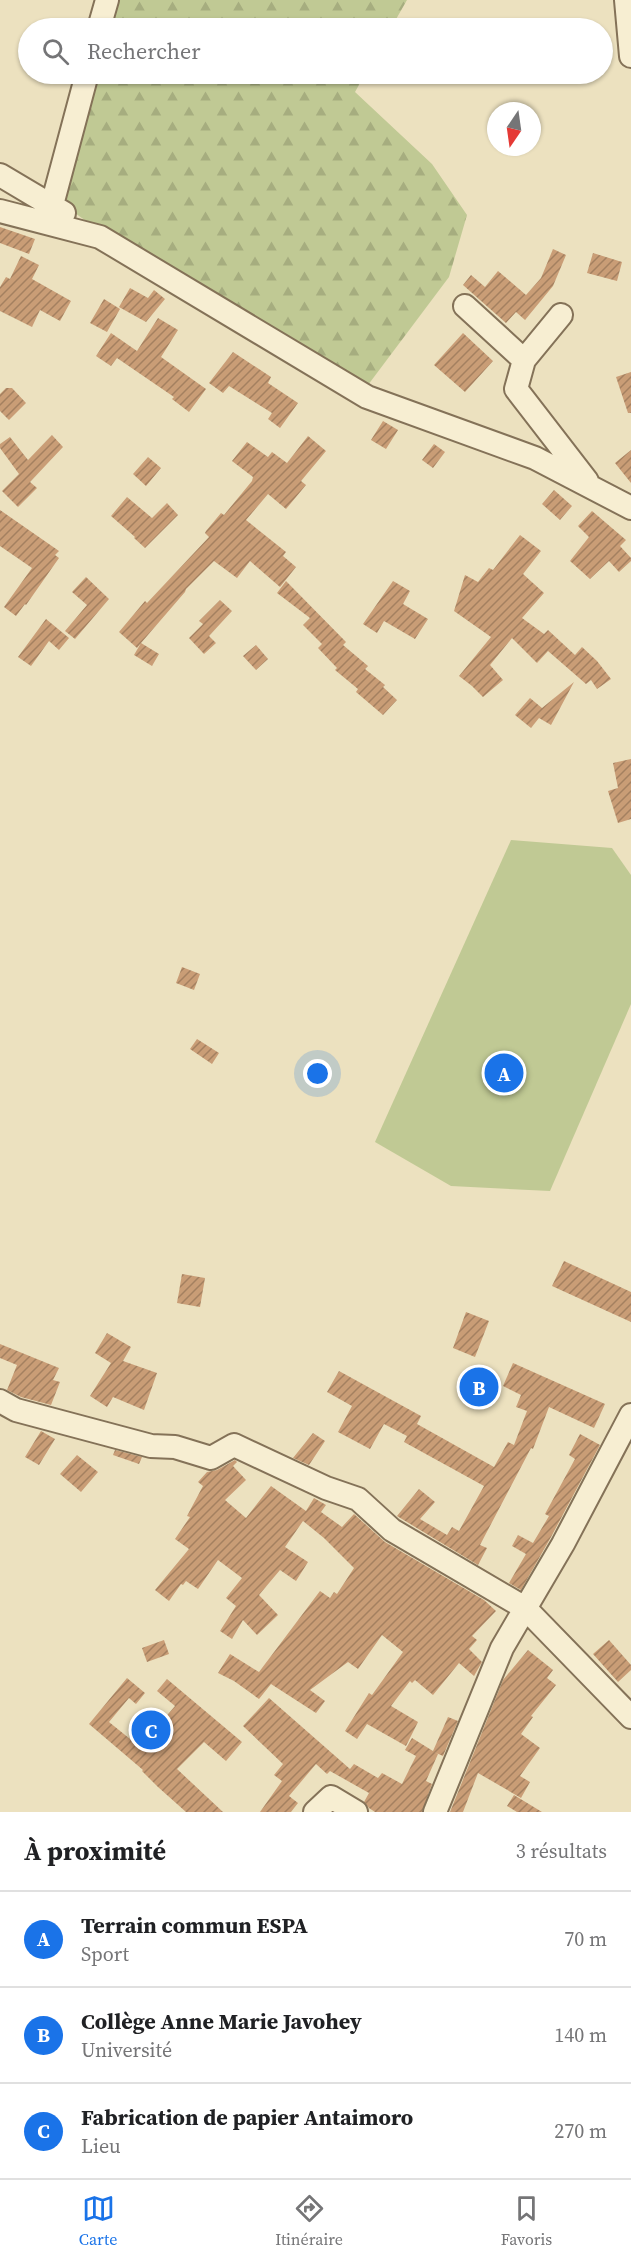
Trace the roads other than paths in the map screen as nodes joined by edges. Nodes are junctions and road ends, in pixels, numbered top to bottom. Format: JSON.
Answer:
{"nodes":[{"id":1,"x":107,"y":0,"type":"edge"},
{"id":2,"x":626,"y":0,"type":"edge"},
{"id":3,"x":102,"y":18,"type":"edge"},
{"id":4,"x":631,"y":56,"type":"edge"},
{"id":5,"x":84,"y":84,"type":"edge"},
{"id":6,"x":0,"y":175,"type":"edge"},
{"id":7,"x":52,"y":205,"type":"junction"},
{"id":8,"x":0,"y":211,"type":"edge"},
{"id":9,"x":100,"y":237,"type":"junction"},
{"id":10,"x":465,"y":306,"type":"dead end"},
{"id":11,"x":561,"y":315,"type":"dead end"},
{"id":12,"x":524,"y":360,"type":"junction"},
{"id":13,"x":591,"y":486,"type":"junction"},
{"id":14,"x":631,"y":508,"type":"edge"},
{"id":15,"x":0,"y":1401,"type":"edge"},
{"id":16,"x":631,"y":1415,"type":"edge"},
{"id":17,"x":525,"y":1608,"type":"junction"},
{"id":18,"x":631,"y":1718,"type":"edge"},
{"id":19,"x":315,"y":1812,"type":"edge"},
{"id":20,"x":356,"y":1812,"type":"edge"},
{"id":21,"x":435,"y":1812,"type":"edge"}],
"edges":[{"from":1,"to":3,"type":"street"},
{"from":2,"to":4,"type":"street"},
{"from":5,"to":7,"type":"street"},
{"from":6,"to":7,"type":"street"},
{"from":7,"to":9,"type":"street"},
{"from":8,"to":9,"type":"street"},
{"from":9,"to":13,"type":"street"},
{"from":10,"to":12,"type":"street"},
{"from":11,"to":12,"type":"street"},
{"from":12,"to":13,"type":"street"},
{"from":13,"to":14,"type":"street"},
{"from":15,"to":17,"type":"street"},
{"from":16,"to":17,"type":"street"},
{"from":17,"to":18,"type":"street"},
{"from":17,"to":21,"type":"street"},
{"from":19,"to":20,"type":"street"}]}
